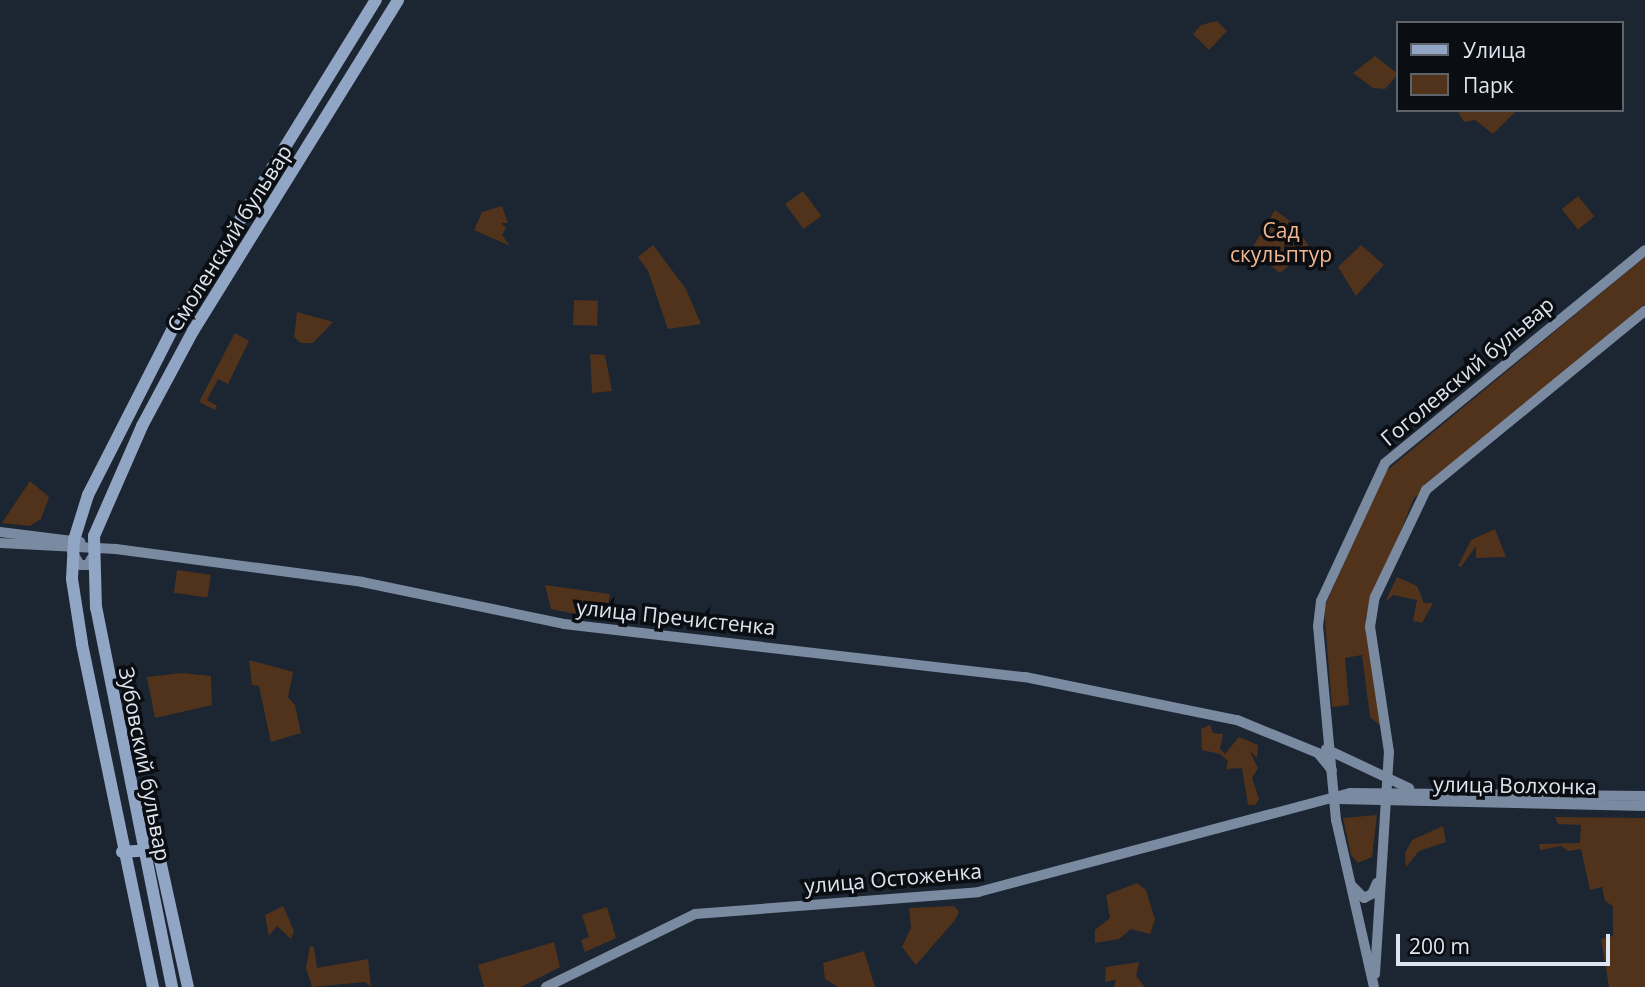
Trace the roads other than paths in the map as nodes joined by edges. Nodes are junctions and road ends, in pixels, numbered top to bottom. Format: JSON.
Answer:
{"nodes":[{"id":1,"x":376,"y":0,"type":"edge"},
{"id":2,"x":398,"y":0,"type":"edge"},
{"id":3,"x":1645,"y":250,"type":"edge"},
{"id":4,"x":1645,"y":311,"type":"edge"},
{"id":5,"x":0,"y":532,"type":"edge"},
{"id":6,"x":0,"y":543,"type":"edge"},
{"id":7,"x":73,"y":545,"type":"junction"},
{"id":8,"x":92,"y":553,"type":"junction"},
{"id":9,"x":1254,"y":726,"type":"junction"},
{"id":10,"x":1329,"y":751,"type":"junction"},
{"id":11,"x":1332,"y":770,"type":"junction"},
{"id":12,"x":1387,"y":779,"type":"junction"},
{"id":13,"x":1422,"y":791,"type":"junction"},
{"id":14,"x":1385,"y":796,"type":"junction"},
{"id":15,"x":1645,"y":796,"type":"edge"},
{"id":16,"x":1334,"y":799,"type":"junction"},
{"id":17,"x":1645,"y":806,"type":"edge"},
{"id":18,"x":142,"y":849,"type":"junction"},
{"id":19,"x":122,"y":852,"type":"junction"},
{"id":20,"x":1380,"y":873,"type":"junction"},
{"id":21,"x":1349,"y":882,"type":"junction"},
{"id":22,"x":153,"y":987,"type":"edge"},
{"id":23,"x":172,"y":987,"type":"edge"},
{"id":24,"x":188,"y":987,"type":"edge"},
{"id":25,"x":546,"y":987,"type":"edge"},
{"id":26,"x":1375,"y":987,"type":"edge"}],
"edges":[{"from":1,"to":7,"type":"main road","name":"Смоленский бульвар"},
{"from":2,"to":8,"type":"main road","name":"Смоленский бульвар"},
{"from":3,"to":10,"type":"main road","name":"Гоголевский бульвар"},
{"from":4,"to":12,"type":"main road"},
{"from":5,"to":7,"type":"main road"},
{"from":6,"to":7,"type":"main road"},
{"from":7,"to":8,"type":"main road"},
{"from":7,"to":8,"type":"main road"},
{"from":7,"to":19,"type":"main road","name":"Зубовский бульвар"},
{"from":8,"to":9,"type":"main road","name":"улица Пречистенка"},
{"from":8,"to":18,"type":"main road","name":"Зубовский бульвар"},
{"from":9,"to":10,"type":"main road","name":"улица Пречистенка"},
{"from":9,"to":11,"type":"main road","name":"улица Пречистенка"},
{"from":10,"to":11,"type":"main road","name":"Гоголевский бульвар"},
{"from":10,"to":12,"type":"main road","name":"улица Волхонка"},
{"from":11,"to":16,"type":"main road","name":"Гоголевский бульвар"},
{"from":12,"to":13,"type":"main road","name":"улица Волхонка"},
{"from":12,"to":14,"type":"main road"},
{"from":13,"to":14,"type":"main road","name":"улица Волхонка"},
{"from":13,"to":15,"type":"main road","name":"улица Волхонка"},
{"from":14,"to":16,"type":"main road","name":"улица Остоженка"},
{"from":14,"to":17,"type":"main road","name":"улица Волхонка"},
{"from":14,"to":20,"type":"main road"},
{"from":16,"to":21,"type":"main road","name":"Гоголевский бульвар"},
{"from":16,"to":25,"type":"main road","name":"улица Остоженка"},
{"from":18,"to":19,"type":"main road"},
{"from":18,"to":23,"type":"main road","name":"Зубовский бульвар"},
{"from":18,"to":24,"type":"main road"},
{"from":19,"to":22,"type":"main road","name":"Зубовский бульвар"},
{"from":20,"to":21,"type":"main road"},
{"from":20,"to":26,"type":"main road"},
{"from":21,"to":26,"type":"main road","name":"Гоголевский бульвар"}]}
